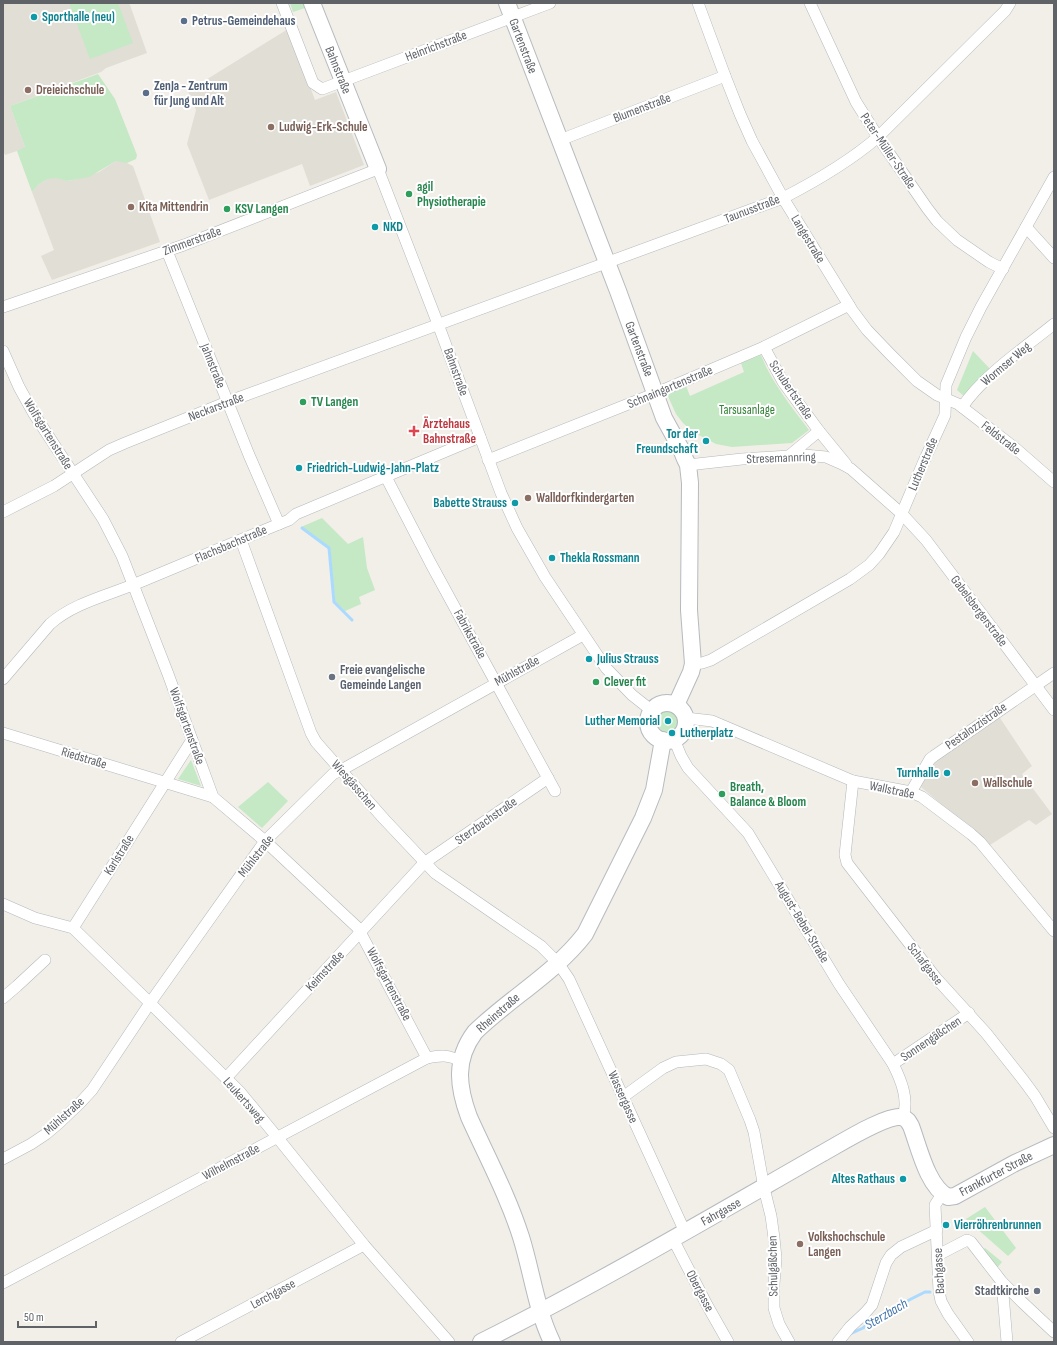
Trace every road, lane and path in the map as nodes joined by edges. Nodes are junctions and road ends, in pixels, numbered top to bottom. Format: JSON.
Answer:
{"nodes":[{"id":1,"x":282,"y":3,"type":"edge"},
{"id":2,"x":312,"y":3,"type":"edge"},
{"id":3,"x":550,"y":3,"type":"edge"},
{"id":4,"x":698,"y":3,"type":"edge"},
{"id":5,"x":810,"y":3,"type":"edge"},
{"id":6,"x":1010,"y":3,"type":"edge"},
{"id":7,"x":509,"y":10,"type":"edge"},
{"id":8,"x":725,"y":76,"type":"junction"},
{"id":9,"x":343,"y":82,"type":"junction"},
{"id":10,"x":322,"y":89,"type":"joint"},
{"id":11,"x":878,"y":137,"type":"junction"},
{"id":12,"x":560,"y":140,"type":"junction"},
{"id":13,"x":378,"y":169,"type":"junction"},
{"id":14,"x":1054,"y":177,"type":"edge"},
{"id":15,"x":1050,"y":195,"type":"edge"},
{"id":16,"x":783,"y":198,"type":"junction"},
{"id":17,"x":1026,"y":227,"type":"junction"},
{"id":18,"x":167,"y":250,"type":"junction"},
{"id":19,"x":1054,"y":258,"type":"edge"},
{"id":20,"x":607,"y":263,"type":"junction"},
{"id":21,"x":1003,"y":269,"type":"junction"},
{"id":22,"x":848,"y":305,"type":"junction"},
{"id":23,"x":3,"y":307,"type":"edge"},
{"id":24,"x":438,"y":324,"type":"junction"},
{"id":25,"x":1054,"y":324,"type":"edge"},
{"id":26,"x":764,"y":347,"type":"junction"},
{"id":27,"x":3,"y":351,"type":"edge"},
{"id":28,"x":5,"y":364,"type":"edge"},
{"id":29,"x":656,"y":393,"type":"junction"},
{"id":30,"x":945,"y":399,"type":"junction"},
{"id":31,"x":227,"y":402,"type":"junction"},
{"id":32,"x":962,"y":408,"type":"junction"},
{"id":33,"x":820,"y":431,"type":"junction"},
{"id":34,"x":480,"y":436,"type":"junction"},
{"id":35,"x":790,"y":455,"type":"junction"},
{"id":36,"x":488,"y":460,"type":"junction"},
{"id":37,"x":688,"y":465,"type":"junction"},
{"id":38,"x":851,"y":469,"type":"junction"},
{"id":39,"x":73,"y":474,"type":"junction"},
{"id":40,"x":386,"y":477,"type":"junction"},
{"id":41,"x":1054,"y":482,"type":"edge"},
{"id":42,"x":3,"y":512,"type":"edge"},
{"id":43,"x":902,"y":514,"type":"junction"},
{"id":44,"x":279,"y":524,"type":"junction"},
{"id":45,"x":241,"y":540,"type":"junction"},
{"id":46,"x":133,"y":584,"type":"junction"},
{"id":47,"x":583,"y":635,"type":"junction"},
{"id":48,"x":693,"y":664,"type":"junction"},
{"id":49,"x":1054,"y":673,"type":"edge"},
{"id":50,"x":3,"y":679,"type":"edge"},
{"id":51,"x":496,"y":683,"type":"junction"},
{"id":52,"x":1036,"y":685,"type":"junction"},
{"id":53,"x":676,"y":704,"type":"junction"},
{"id":54,"x":651,"y":710,"type":"junction"},
{"id":55,"x":1054,"y":710,"type":"edge"},
{"id":56,"x":686,"y":718,"type":"junction"},
{"id":57,"x":3,"y":733,"type":"edge"},
{"id":58,"x":192,"y":740,"type":"junction"},
{"id":59,"x":668,"y":740,"type":"junction"},
{"id":60,"x":341,"y":770,"type":"junction"},
{"id":61,"x":548,"y":778,"type":"junction"},
{"id":62,"x":853,"y":781,"type":"junction"},
{"id":63,"x":165,"y":782,"type":"junction"},
{"id":64,"x":555,"y":791,"type":"dead end"},
{"id":65,"x":912,"y":792,"type":"junction"},
{"id":66,"x":213,"y":797,"type":"junction"},
{"id":67,"x":265,"y":841,"type":"junction"},
{"id":68,"x":424,"y":863,"type":"junction"},
{"id":69,"x":3,"y":904,"type":"edge"},
{"id":70,"x":73,"y":928,"type":"junction"},
{"id":71,"x":1054,"y":931,"type":"edge"},
{"id":72,"x":362,"y":932,"type":"junction"},
{"id":73,"x":45,"y":960,"type":"dead end"},
{"id":74,"x":558,"y":963,"type":"junction"},
{"id":75,"x":3,"y":998,"type":"edge"},
{"id":76,"x":150,"y":1003,"type":"junction"},
{"id":77,"x":969,"y":1013,"type":"junction"},
{"id":78,"x":427,"y":1058,"type":"junction"},
{"id":79,"x":461,"y":1062,"type":"junction"},
{"id":80,"x":893,"y":1064,"type":"junction"},
{"id":81,"x":226,"y":1078,"type":"junction"},
{"id":82,"x":623,"y":1097,"type":"junction"},
{"id":83,"x":903,"y":1117,"type":"junction"},
{"id":84,"x":1054,"y":1128,"type":"edge"},
{"id":85,"x":277,"y":1137,"type":"junction"},
{"id":86,"x":1054,"y":1145,"type":"edge"},
{"id":87,"x":3,"y":1159,"type":"edge"},
{"id":88,"x":764,"y":1188,"type":"junction"},
{"id":89,"x":940,"y":1192,"type":"junction"},
{"id":90,"x":937,"y":1230,"type":"junction"},
{"id":91,"x":679,"y":1236,"type":"junction"},
{"id":92,"x":364,"y":1245,"type":"junction"},
{"id":93,"x":938,"y":1255,"type":"junction"},
{"id":94,"x":3,"y":1282,"type":"edge"},
{"id":95,"x":1002,"y":1282,"type":"junction"},
{"id":96,"x":541,"y":1312,"type":"junction"},
{"id":97,"x":1054,"y":1332,"type":"edge"},
{"id":98,"x":181,"y":1342,"type":"edge"},
{"id":99,"x":449,"y":1342,"type":"edge"},
{"id":100,"x":481,"y":1342,"type":"edge"},
{"id":101,"x":552,"y":1342,"type":"edge"},
{"id":102,"x":728,"y":1342,"type":"edge"},
{"id":103,"x":789,"y":1342,"type":"edge"},
{"id":104,"x":838,"y":1342,"type":"edge"},
{"id":105,"x":968,"y":1342,"type":"edge"},
{"id":106,"x":1007,"y":1342,"type":"edge"}],
"edges":[{"from":1,"to":10,"type":"street","name":"Bahnstraße"},
{"from":2,"to":9,"type":"street","name":"Bahnstraße"},
{"from":3,"to":7,"type":"street","name":"Heinrichstraße"},
{"from":4,"to":8,"type":"street","name":"Langestraße"},
{"from":5,"to":11,"type":"street","name":"Peter-Müller-Straße"},
{"from":6,"to":11,"type":"street","name":"Taunusstraße"},
{"from":7,"to":9,"type":"street","name":"Heinrichstraße"},
{"from":7,"to":12,"type":"street","name":"Gartenstraße"},
{"from":8,"to":12,"type":"street","name":"Blumenstraße"},
{"from":8,"to":16,"type":"street","name":"Langestraße"},
{"from":9,"to":10,"type":"street","name":"Heinrichstraße"},
{"from":9,"to":13,"type":"street","name":"Bahnstraße"},
{"from":11,"to":16,"type":"street","name":"Taunusstraße"},
{"from":11,"to":21,"type":"street","name":"Peter-Müller-Straße"},
{"from":12,"to":20,"type":"street","name":"Gartenstraße"},
{"from":13,"to":18,"type":"street","name":"Zimmerstraße"},
{"from":13,"to":24,"type":"street","name":"Bahnstraße"},
{"from":14,"to":15,"type":"street","name":"Lutherstraße"},
{"from":15,"to":17,"type":"street","name":"Lutherstraße"},
{"from":16,"to":20,"type":"street","name":"Taunusstraße"},
{"from":16,"to":22,"type":"street","name":"Langestraße"},
{"from":17,"to":19,"type":"street"},
{"from":17,"to":21,"type":"street","name":"Lutherstraße"},
{"from":18,"to":23,"type":"street","name":"Zimmerstraße"},
{"from":18,"to":31,"type":"street","name":"Jahnstraße"},
{"from":20,"to":24,"type":"street","name":"Taunusstraße"},
{"from":20,"to":29,"type":"street","name":"Gartenstraße"},
{"from":21,"to":30,"type":"street","name":"Lutherstraße"},
{"from":22,"to":26,"type":"street","name":"Schnaingartenstraße"},
{"from":22,"to":30,"type":"street","name":"Langestraße"},
{"from":24,"to":31,"type":"street","name":"Neckarstraße"},
{"from":24,"to":34,"type":"street","name":"Bahnstraße"},
{"from":25,"to":32,"type":"street","name":"Wormser Weg"},
{"from":26,"to":29,"type":"street","name":"Schnaingartenstraße"},
{"from":26,"to":33,"type":"street","name":"Schubertstraße"},
{"from":27,"to":28,"type":"street","name":"Wolfsgartenstraße"},
{"from":28,"to":39,"type":"street","name":"Wolfsgartenstraße"},
{"from":29,"to":36,"type":"street","name":"Schnaingartenstraße"},
{"from":29,"to":37,"type":"street","name":"Gartenstraße"},
{"from":30,"to":32,"type":"street","name":"Feldstraße"},
{"from":30,"to":43,"type":"street","name":"Lutherstraße"},
{"from":31,"to":39,"type":"street","name":"Neckarstraße"},
{"from":31,"to":44,"type":"street","name":"Jahnstraße"},
{"from":32,"to":41,"type":"street","name":"Feldstraße"},
{"from":33,"to":35,"type":"street","name":"Schubertstraße"},
{"from":33,"to":38,"type":"street","name":"Schubertstraße"},
{"from":34,"to":36,"type":"street","name":"Bahnstraße"},
{"from":34,"to":40,"type":"street","name":"Flachsbachstraße"},
{"from":35,"to":37,"type":"street","name":"Stresemannring"},
{"from":35,"to":38,"type":"street","name":"Stresemannring"},
{"from":36,"to":47,"type":"street","name":"Bahnstraße"},
{"from":37,"to":48,"type":"street","name":"Gartenstraße"},
{"from":38,"to":43,"type":"street","name":"Stresemannring"},
{"from":39,"to":42,"type":"street","name":"Neckarstraße"},
{"from":39,"to":46,"type":"street","name":"Wolfsgartenstraße"},
{"from":40,"to":44,"type":"street","name":"Flachsbachstraße"},
{"from":40,"to":51,"type":"street","name":"Fabrikstraße"},
{"from":43,"to":48,"type":"street","name":"Lutherstraße"},
{"from":43,"to":52,"type":"street","name":"Gabelsbergerstraße"},
{"from":44,"to":45,"type":"street","name":"Flachsbachstraße"},
{"from":45,"to":46,"type":"street","name":"Flachsbachstraße"},
{"from":45,"to":60,"type":"street","name":"Wiesgässchen"},
{"from":46,"to":50,"type":"street","name":"Flachsbachstraße"},
{"from":46,"to":58,"type":"street","name":"Wolfsgartenstraße"},
{"from":47,"to":51,"type":"street","name":"Mühlstraße"},
{"from":47,"to":54,"type":"street","name":"Bahnstraße"},
{"from":48,"to":53,"type":"street","name":"Gartenstraße"},
{"from":49,"to":52,"type":"street","name":"Pestalozzistraße"},
{"from":51,"to":60,"type":"street","name":"Mühlstraße"},
{"from":51,"to":61,"type":"street","name":"Fabrikstraße"},
{"from":52,"to":55,"type":"street","name":"Gabelsbergerstraße"},
{"from":52,"to":65,"type":"street","name":"Pestalozzistraße"},
{"from":53,"to":54,"type":"street"},
{"from":53,"to":56,"type":"street"},
{"from":54,"to":59,"type":"street"},
{"from":56,"to":59,"type":"street"},
{"from":56,"to":62,"type":"street","name":"Wallstraße"},
{"from":57,"to":63,"type":"street","name":"Riedstraße"},
{"from":58,"to":63,"type":"street","name":"Karlstraße"},
{"from":58,"to":66,"type":"street","name":"Wolfsgartenstraße"},
{"from":59,"to":74,"type":"street","name":"Rheinstraße"},
{"from":59,"to":80,"type":"street","name":"August-Bebel-Straße"},
{"from":60,"to":67,"type":"street","name":"Mühlstraße"},
{"from":60,"to":68,"type":"street","name":"Wiesgässchen"},
{"from":61,"to":64,"type":"street","name":"Fabrikstraße"},
{"from":61,"to":68,"type":"street","name":"Sterzbachstraße"},
{"from":62,"to":65,"type":"street","name":"Wallstraße"},
{"from":62,"to":77,"type":"street","name":"Schafgasse"},
{"from":63,"to":66,"type":"street"},
{"from":63,"to":70,"type":"street","name":"Karlstraße"},
{"from":65,"to":71,"type":"street","name":"Wallstraße"},
{"from":66,"to":67,"type":"street","name":"Wolfsgartenstraße"},
{"from":67,"to":72,"type":"street","name":"Wolfsgartenstraße"},
{"from":67,"to":76,"type":"street","name":"Mühlstraße"},
{"from":68,"to":72,"type":"street","name":"Keimstraße"},
{"from":68,"to":74,"type":"street","name":"Wiesgässchen"},
{"from":69,"to":70,"type":"street","name":"Leukertsweg"},
{"from":70,"to":76,"type":"street","name":"Leukertsweg"},
{"from":72,"to":78,"type":"street","name":"Wolfsgartenstraße"},
{"from":72,"to":81,"type":"street","name":"Keimstraße"},
{"from":73,"to":75,"type":"street"},
{"from":74,"to":79,"type":"street","name":"Rheinstraße"},
{"from":74,"to":82,"type":"street","name":"Wassergasse"},
{"from":76,"to":81,"type":"street","name":"Leukertsweg"},
{"from":76,"to":87,"type":"street","name":"Mühlstraße"},
{"from":77,"to":80,"type":"street","name":"Sonnengäßchen"},
{"from":77,"to":84,"type":"street","name":"Schafgasse"},
{"from":78,"to":79,"type":"street","name":"Wilhelmstraße"},
{"from":78,"to":85,"type":"street","name":"Wilhelmstraße"},
{"from":79,"to":96,"type":"street","name":"Rheinstraße"},
{"from":80,"to":83,"type":"street","name":"August-Bebel-Straße"},
{"from":81,"to":85,"type":"street","name":"Leukertsweg"},
{"from":82,"to":88,"type":"street","name":"Schulgäßchen"},
{"from":82,"to":91,"type":"street","name":"Wassergasse"},
{"from":83,"to":88,"type":"street","name":"Fahrgasse"},
{"from":83,"to":89,"type":"street"},
{"from":85,"to":92,"type":"street","name":"Leukertsweg"},
{"from":85,"to":94,"type":"street","name":"Wilhelmstraße"},
{"from":86,"to":89,"type":"street","name":"Frankfurter Straße"},
{"from":88,"to":91,"type":"street","name":"Fahrgasse"},
{"from":88,"to":103,"type":"street","name":"Schulgäßchen"},
{"from":89,"to":90,"type":"street","name":"Bachgasse"},
{"from":90,"to":93,"type":"street","name":"Bachgasse"},
{"from":90,"to":104,"type":"street"},
{"from":91,"to":96,"type":"street","name":"Fahrgasse"},
{"from":91,"to":102,"type":"street","name":"Obergasse"},
{"from":92,"to":98,"type":"street","name":"Lerchgasse"},
{"from":92,"to":99,"type":"street","name":"Leukertsweg"},
{"from":93,"to":95,"type":"street"},
{"from":93,"to":105,"type":"street","name":"Bachgasse"},
{"from":95,"to":97,"type":"street"},
{"from":95,"to":106,"type":"street"},
{"from":96,"to":100,"type":"street","name":"Fahrgasse"},
{"from":96,"to":101,"type":"street","name":"Rheinstraße"}]}
